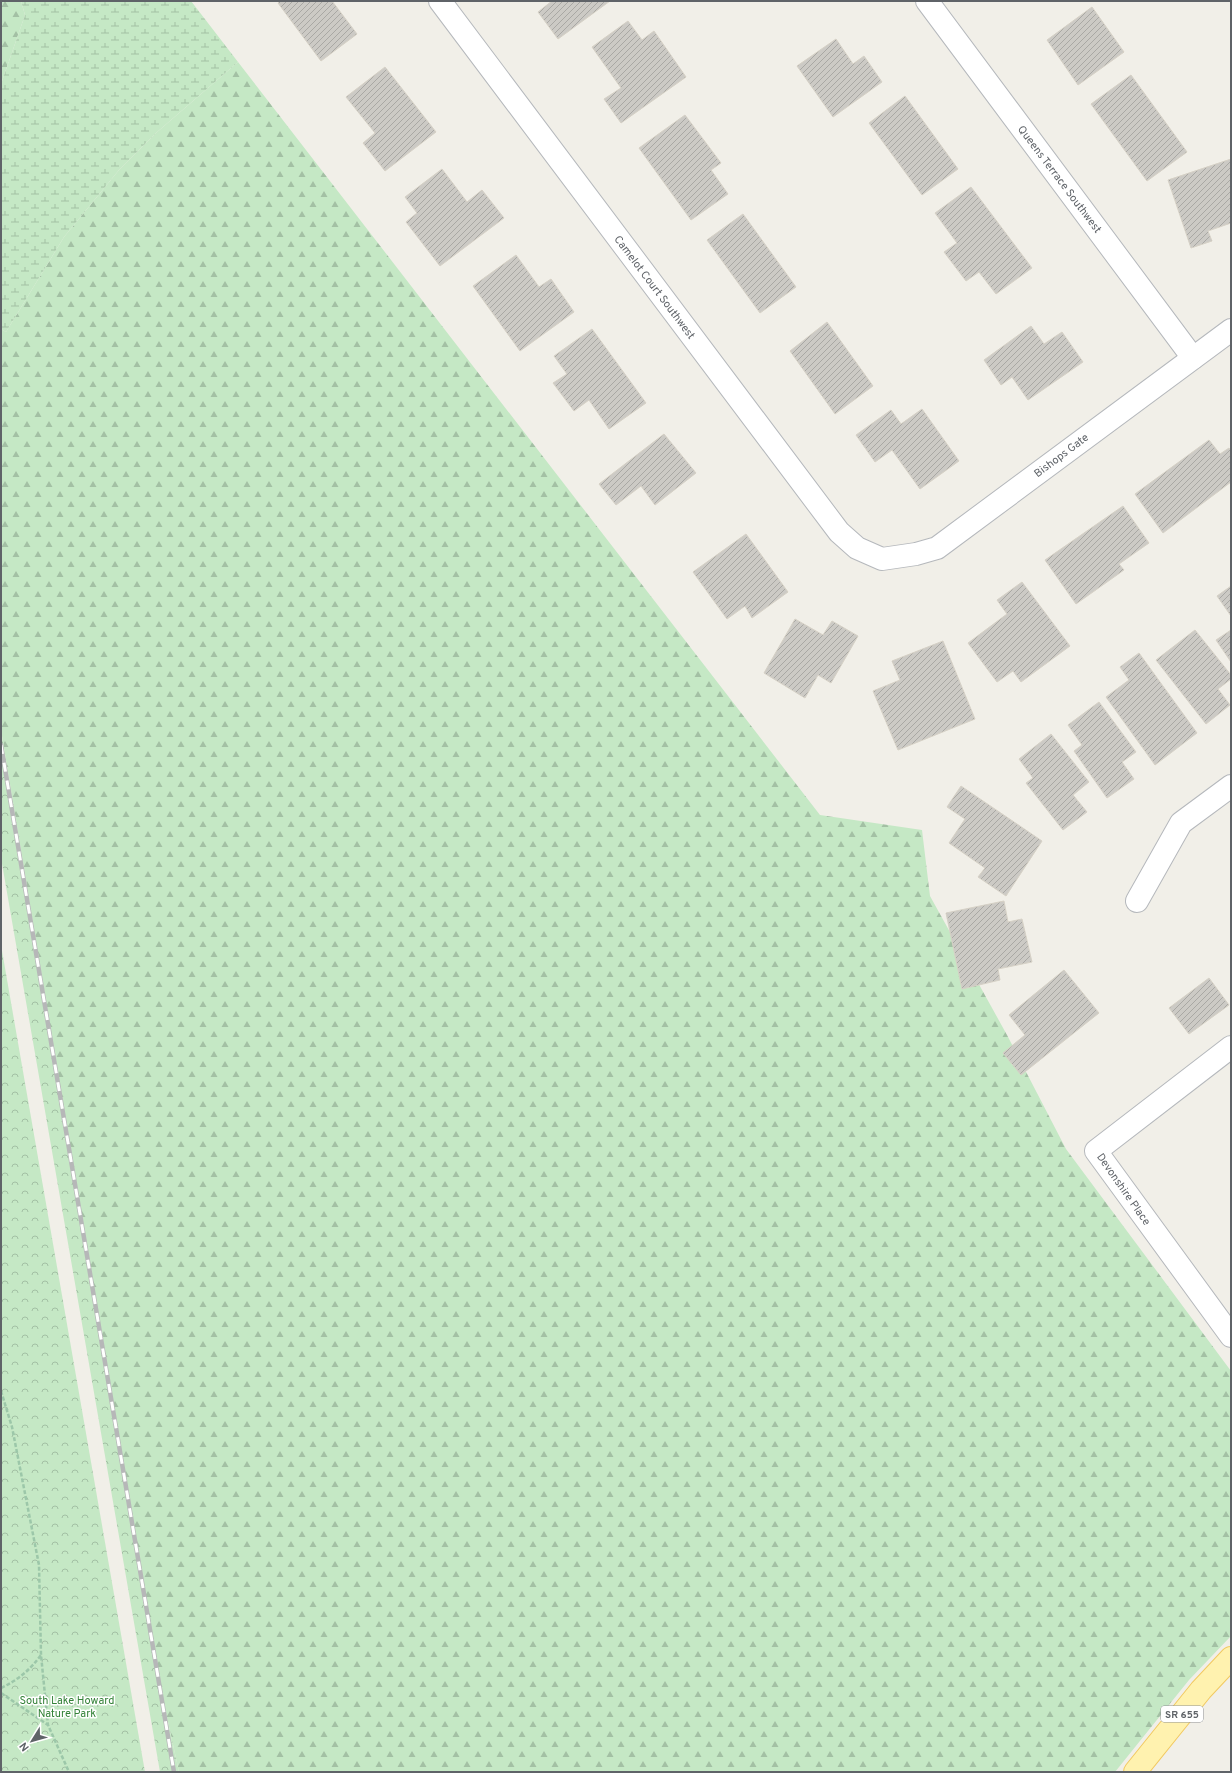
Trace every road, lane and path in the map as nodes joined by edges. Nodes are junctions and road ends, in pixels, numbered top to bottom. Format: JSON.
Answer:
{"nodes":[{"id":1,"x":440,"y":1,"type":"edge"},
{"id":2,"x":927,"y":1,"type":"edge"},
{"id":3,"x":1231,"y":330,"type":"edge"},
{"id":4,"x":1193,"y":358,"type":"junction"},
{"id":5,"x":882,"y":558,"type":"joint"},
{"id":6,"x":1231,"y":786,"type":"edge"},
{"id":7,"x":1136,"y":900,"type":"dead end"},
{"id":8,"x":1227,"y":1050,"type":"edge"},
{"id":9,"x":1231,"y":1336,"type":"edge"},
{"id":10,"x":1,"y":1391,"type":"edge"},
{"id":11,"x":41,"y":1655,"type":"junction"},
{"id":12,"x":1231,"y":1658,"type":"edge"},
{"id":13,"x":1,"y":1688,"type":"edge"},
{"id":14,"x":1,"y":1693,"type":"edge"},
{"id":15,"x":48,"y":1725,"type":"junction"},
{"id":16,"x":69,"y":1772,"type":"edge"},
{"id":17,"x":1135,"y":1772,"type":"edge"}],
"edges":[{"from":1,"to":5,"type":"street","name":"Camelot Court Southwest"},
{"from":2,"to":4,"type":"street","name":"Queens Terrace Southwest"},
{"from":3,"to":4,"type":"street","name":"Bishops Gate"},
{"from":4,"to":5,"type":"street","name":"Bishops Gate"},
{"from":6,"to":7,"type":"street"},
{"from":8,"to":9,"type":"street","name":"Devonshire Place"},
{"from":10,"to":11,"type":"path"},
{"from":11,"to":13,"type":"path"},
{"from":11,"to":15,"type":"path"},
{"from":12,"to":17,"type":"main road","number":"SR 655"},
{"from":14,"to":15,"type":"path"},
{"from":15,"to":16,"type":"path"}]}
